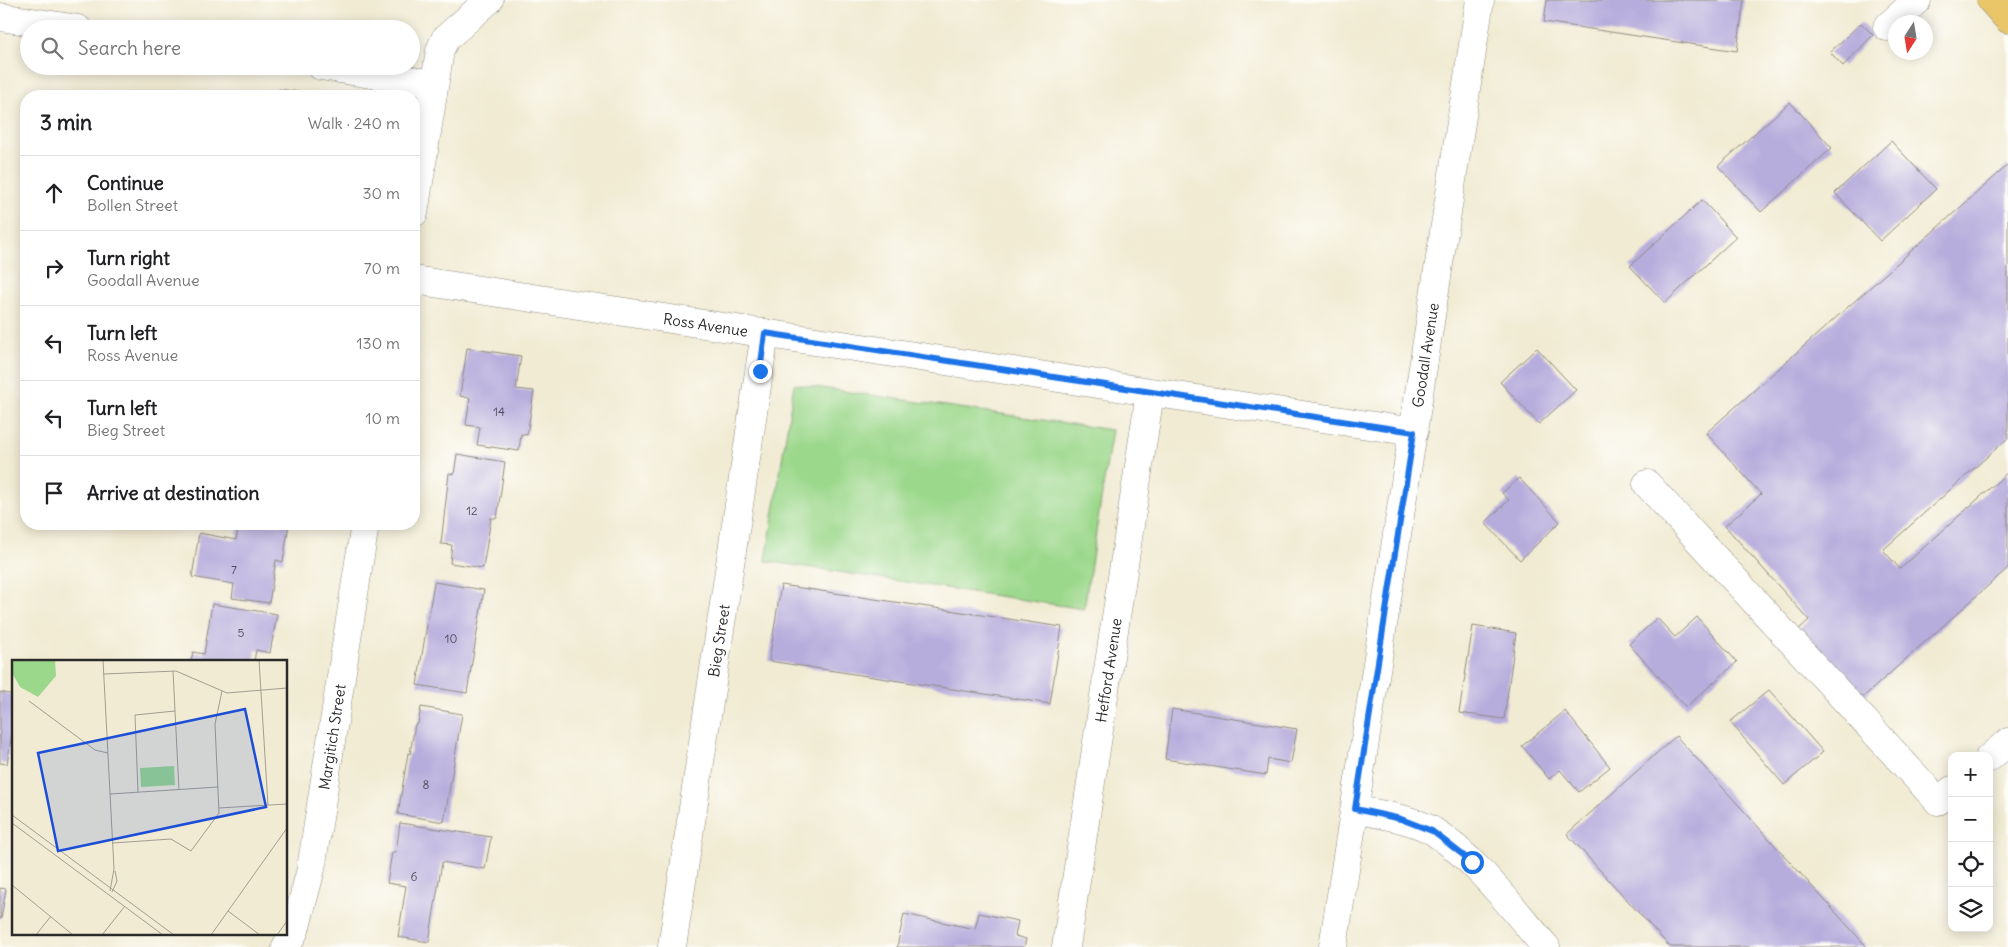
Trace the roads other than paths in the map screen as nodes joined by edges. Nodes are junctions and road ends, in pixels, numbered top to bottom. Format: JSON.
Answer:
{"nodes":[{"id":1,"x":489,"y":0,"type":"edge"},
{"id":2,"x":1480,"y":0,"type":"edge"},
{"id":3,"x":1917,"y":0,"type":"edge"},
{"id":4,"x":1991,"y":0,"type":"edge"},
{"id":5,"x":0,"y":17,"type":"edge"},
{"id":6,"x":2008,"y":19,"type":"edge"},
{"id":7,"x":20,"y":20,"type":"edge"},
{"id":8,"x":1887,"y":27,"type":"dead end"},
{"id":9,"x":377,"y":75,"type":"edge"},
{"id":10,"x":433,"y":84,"type":"junction"},
{"id":11,"x":420,"y":172,"type":"edge"},
{"id":12,"x":420,"y":281,"type":"edge"},
{"id":13,"x":765,"y":333,"type":"junction"},
{"id":14,"x":1150,"y":393,"type":"junction"},
{"id":15,"x":1414,"y":432,"type":"junction"},
{"id":16,"x":1647,"y":484,"type":"dead end"},
{"id":17,"x":364,"y":530,"type":"edge"},
{"id":18,"x":2008,"y":742,"type":"edge"},
{"id":19,"x":1993,"y":755,"type":"edge"},
{"id":20,"x":1948,"y":793,"type":"edge"},
{"id":21,"x":1355,"y":809,"type":"junction"},
{"id":22,"x":286,"y":947,"type":"edge"},
{"id":23,"x":672,"y":947,"type":"edge"},
{"id":24,"x":1066,"y":947,"type":"edge"},
{"id":25,"x":1333,"y":947,"type":"edge"},
{"id":26,"x":1546,"y":947,"type":"edge"}],
"edges":[{"from":1,"to":10,"type":"street"},
{"from":2,"to":15,"type":"street","name":"Goodall Avenue"},
{"from":3,"to":8,"type":"street"},
{"from":4,"to":6,"type":"main road"},
{"from":5,"to":7,"type":"street"},
{"from":9,"to":10,"type":"street"},
{"from":10,"to":11,"type":"street"},
{"from":12,"to":13,"type":"street","name":"Ross Avenue"},
{"from":13,"to":14,"type":"street","name":"Ross Avenue"},
{"from":13,"to":23,"type":"street","name":"Bieg Street"},
{"from":14,"to":15,"type":"street","name":"Ross Avenue"},
{"from":14,"to":24,"type":"street","name":"Hefford Avenue"},
{"from":15,"to":21,"type":"street","name":"Goodall Avenue"},
{"from":16,"to":20,"type":"street"},
{"from":17,"to":22,"type":"street","name":"Margitich Street"},
{"from":18,"to":19,"type":"street"},
{"from":21,"to":25,"type":"street","name":"Goodall Avenue"},
{"from":21,"to":26,"type":"street"}]}
